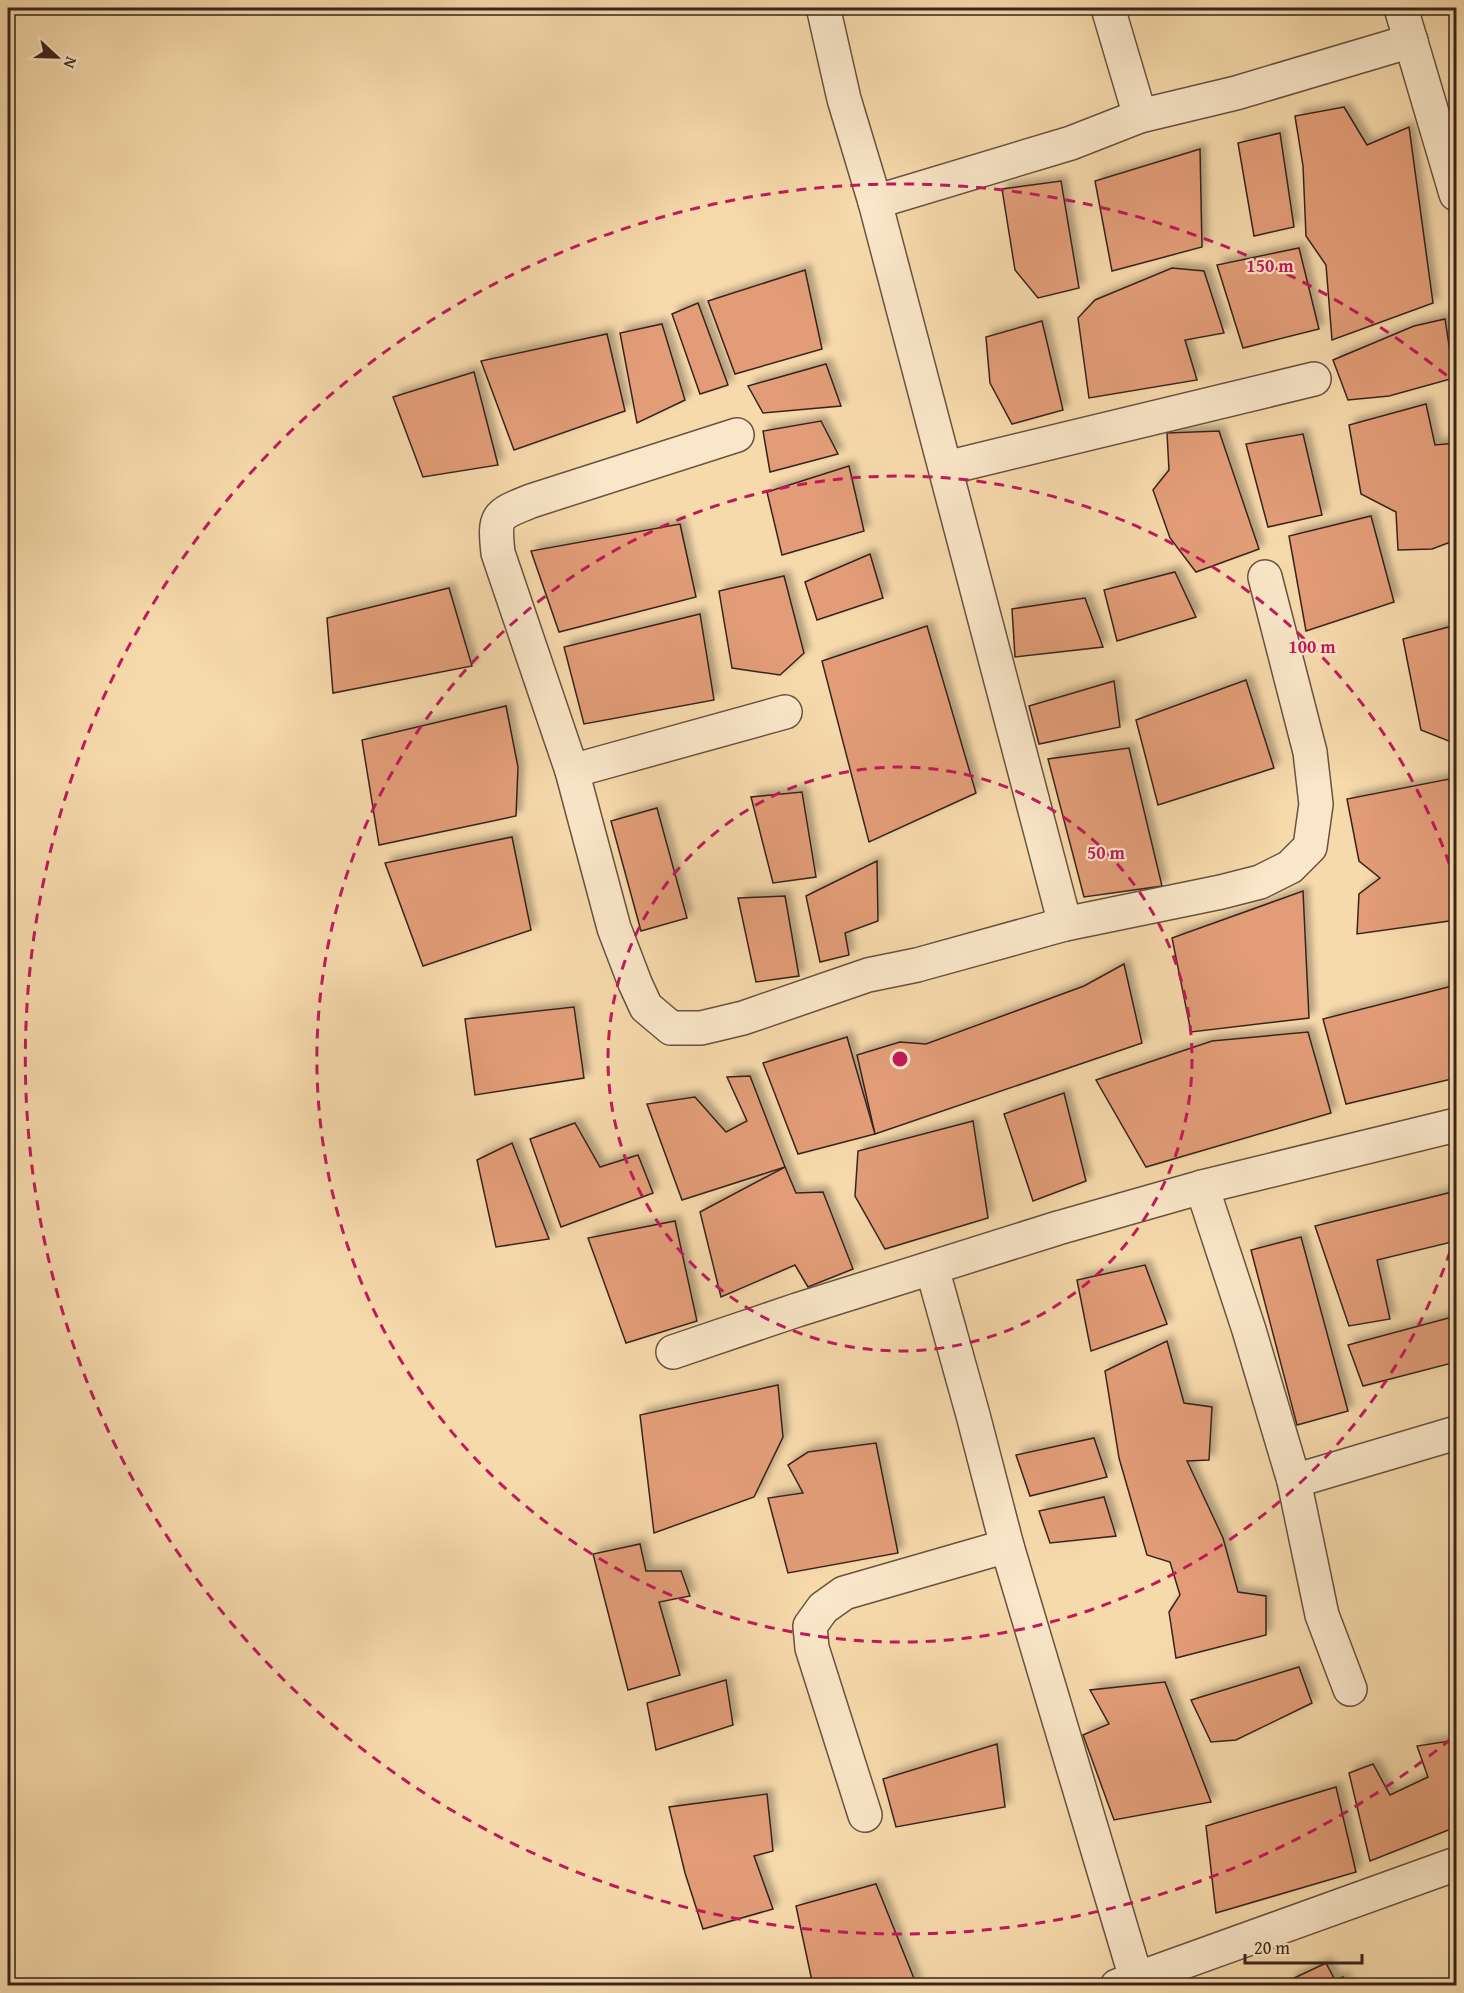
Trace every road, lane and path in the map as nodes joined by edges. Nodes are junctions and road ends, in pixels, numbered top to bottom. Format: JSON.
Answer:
{"nodes":[{"id":1,"x":825,"y":8,"type":"edge"},
{"id":2,"x":1108,"y":8,"type":"edge"},
{"id":3,"x":1401,"y":8,"type":"edge"},
{"id":4,"x":1411,"y":41,"type":"junction"},
{"id":5,"x":1140,"y":116,"type":"junction"},
{"id":6,"x":1456,"y":194,"type":"edge"},
{"id":7,"x":875,"y":202,"type":"junction"},
{"id":8,"x":1314,"y":379,"type":"dead end"},
{"id":9,"x":737,"y":435,"type":"dead end"},
{"id":10,"x":946,"y":468,"type":"junction"},
{"id":11,"x":1265,"y":577,"type":"dead end"},
{"id":12,"x":785,"y":712,"type":"dead end"},
{"id":13,"x":572,"y":771,"type":"junction"},
{"id":14,"x":1065,"y":924,"type":"junction"},
{"id":15,"x":1456,"y":1125,"type":"edge"},
{"id":16,"x":1202,"y":1187,"type":"junction"},
{"id":17,"x":932,"y":1268,"type":"junction"},
{"id":18,"x":673,"y":1352,"type":"dead end"},
{"id":19,"x":1456,"y":1433,"type":"edge"},
{"id":20,"x":1294,"y":1481,"type":"junction"},
{"id":21,"x":1007,"y":1546,"type":"junction"},
{"id":22,"x":1350,"y":1689,"type":"dead end"},
{"id":23,"x":865,"y":1815,"type":"dead end"},
{"id":24,"x":1456,"y":1864,"type":"edge"},
{"id":25,"x":1126,"y":1982,"type":"edge"}],
"edges":[{"from":1,"to":7,"type":"street"},
{"from":2,"to":5,"type":"street"},
{"from":3,"to":4,"type":"street"},
{"from":4,"to":5,"type":"street"},
{"from":4,"to":6,"type":"street"},
{"from":5,"to":7,"type":"street"},
{"from":7,"to":10,"type":"street"},
{"from":8,"to":10,"type":"street"},
{"from":9,"to":13,"type":"street"},
{"from":10,"to":14,"type":"street"},
{"from":11,"to":14,"type":"street"},
{"from":12,"to":13,"type":"street"},
{"from":13,"to":14,"type":"street"},
{"from":15,"to":16,"type":"street"},
{"from":16,"to":17,"type":"street"},
{"from":16,"to":20,"type":"street"},
{"from":17,"to":18,"type":"street"},
{"from":17,"to":21,"type":"street"},
{"from":19,"to":20,"type":"street"},
{"from":20,"to":22,"type":"street"},
{"from":21,"to":23,"type":"street"},
{"from":21,"to":25,"type":"street"},
{"from":24,"to":25,"type":"street"}]}
